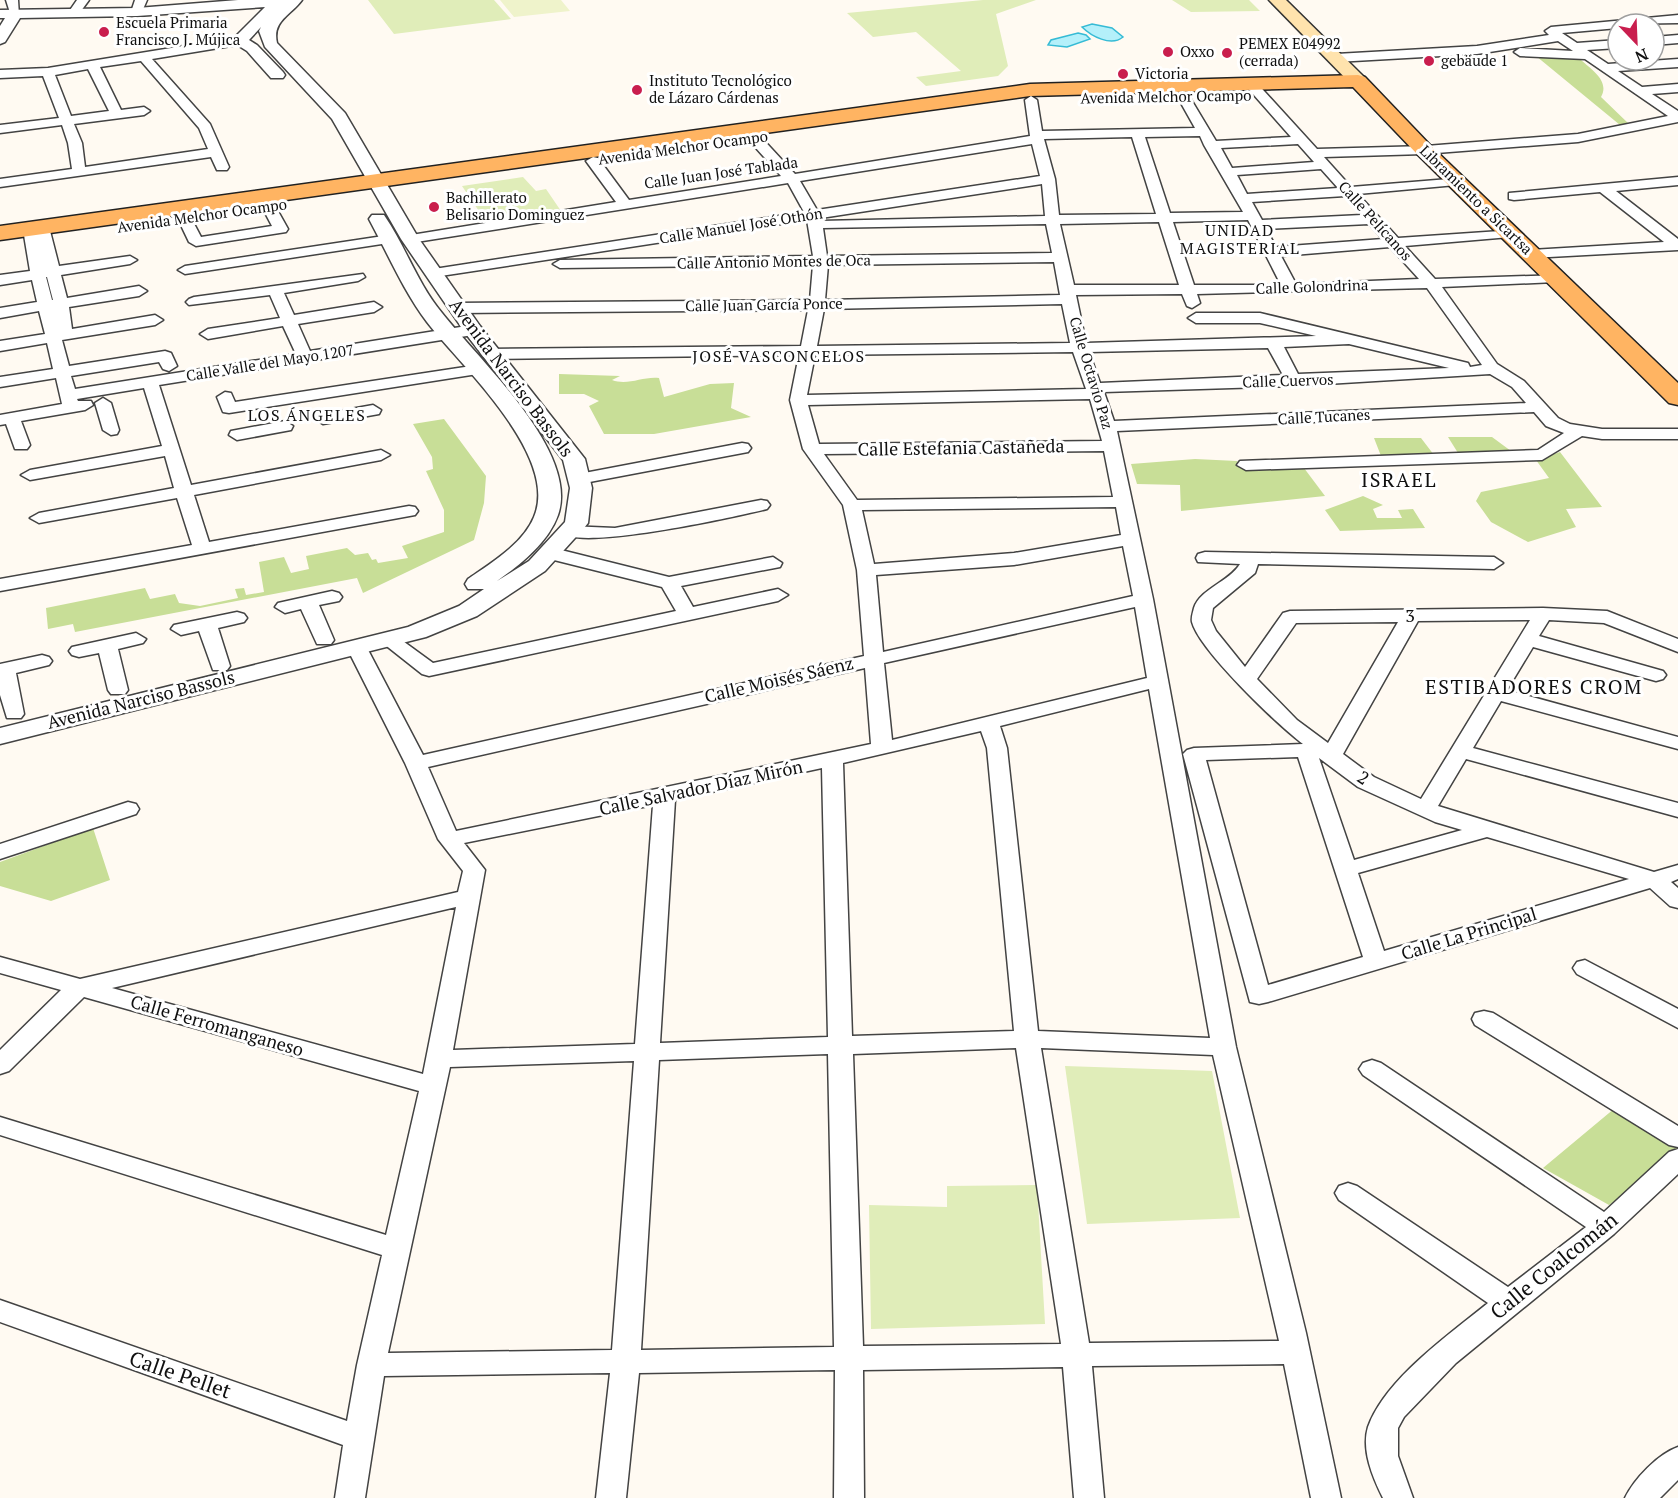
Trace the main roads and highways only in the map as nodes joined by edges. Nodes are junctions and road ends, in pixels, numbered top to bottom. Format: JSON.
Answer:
{"nodes":[{"id":1,"x":1277,"y":0,"type":"edge"},
{"id":2,"x":1363,"y":87,"type":"junction"},
{"id":3,"x":1254,"y":89,"type":"junction"},
{"id":4,"x":691,"y":141,"type":"junction"},
{"id":5,"x":369,"y":187,"type":"junction"},
{"id":6,"x":0,"y":233,"type":"edge"},
{"id":7,"x":37,"y":233,"type":"junction"},
{"id":8,"x":0,"y":244,"type":"edge"},
{"id":9,"x":1678,"y":397,"type":"edge"}],
"edges":[{"from":1,"to":2,"type":"main road","name":"Libramiento a Sicartsa"},
{"from":2,"to":3,"type":"main road","name":"Avenida Melchor Ocampo"},
{"from":2,"to":9,"type":"main road","name":"Libramiento a Sicartsa"},
{"from":3,"to":4,"type":"main road","name":"Avenida Melchor Ocampo"},
{"from":3,"to":4,"type":"main road","name":"Avenida Melchor Ocampo"},
{"from":4,"to":5,"type":"main road","name":"Avenida Melchor Ocampo"},
{"from":4,"to":5,"type":"main road","name":"Avenida Melchor Ocampo"},
{"from":5,"to":7,"type":"main road","name":"Avenida Melchor Ocampo"},
{"from":5,"to":7,"type":"main road","name":"Avenida Melchor Ocampo"},
{"from":6,"to":7,"type":"main road","name":"Avenida Melchor Ocampo"},
{"from":7,"to":8,"type":"main road","name":"Avenida Melchor Ocampo"}]}
